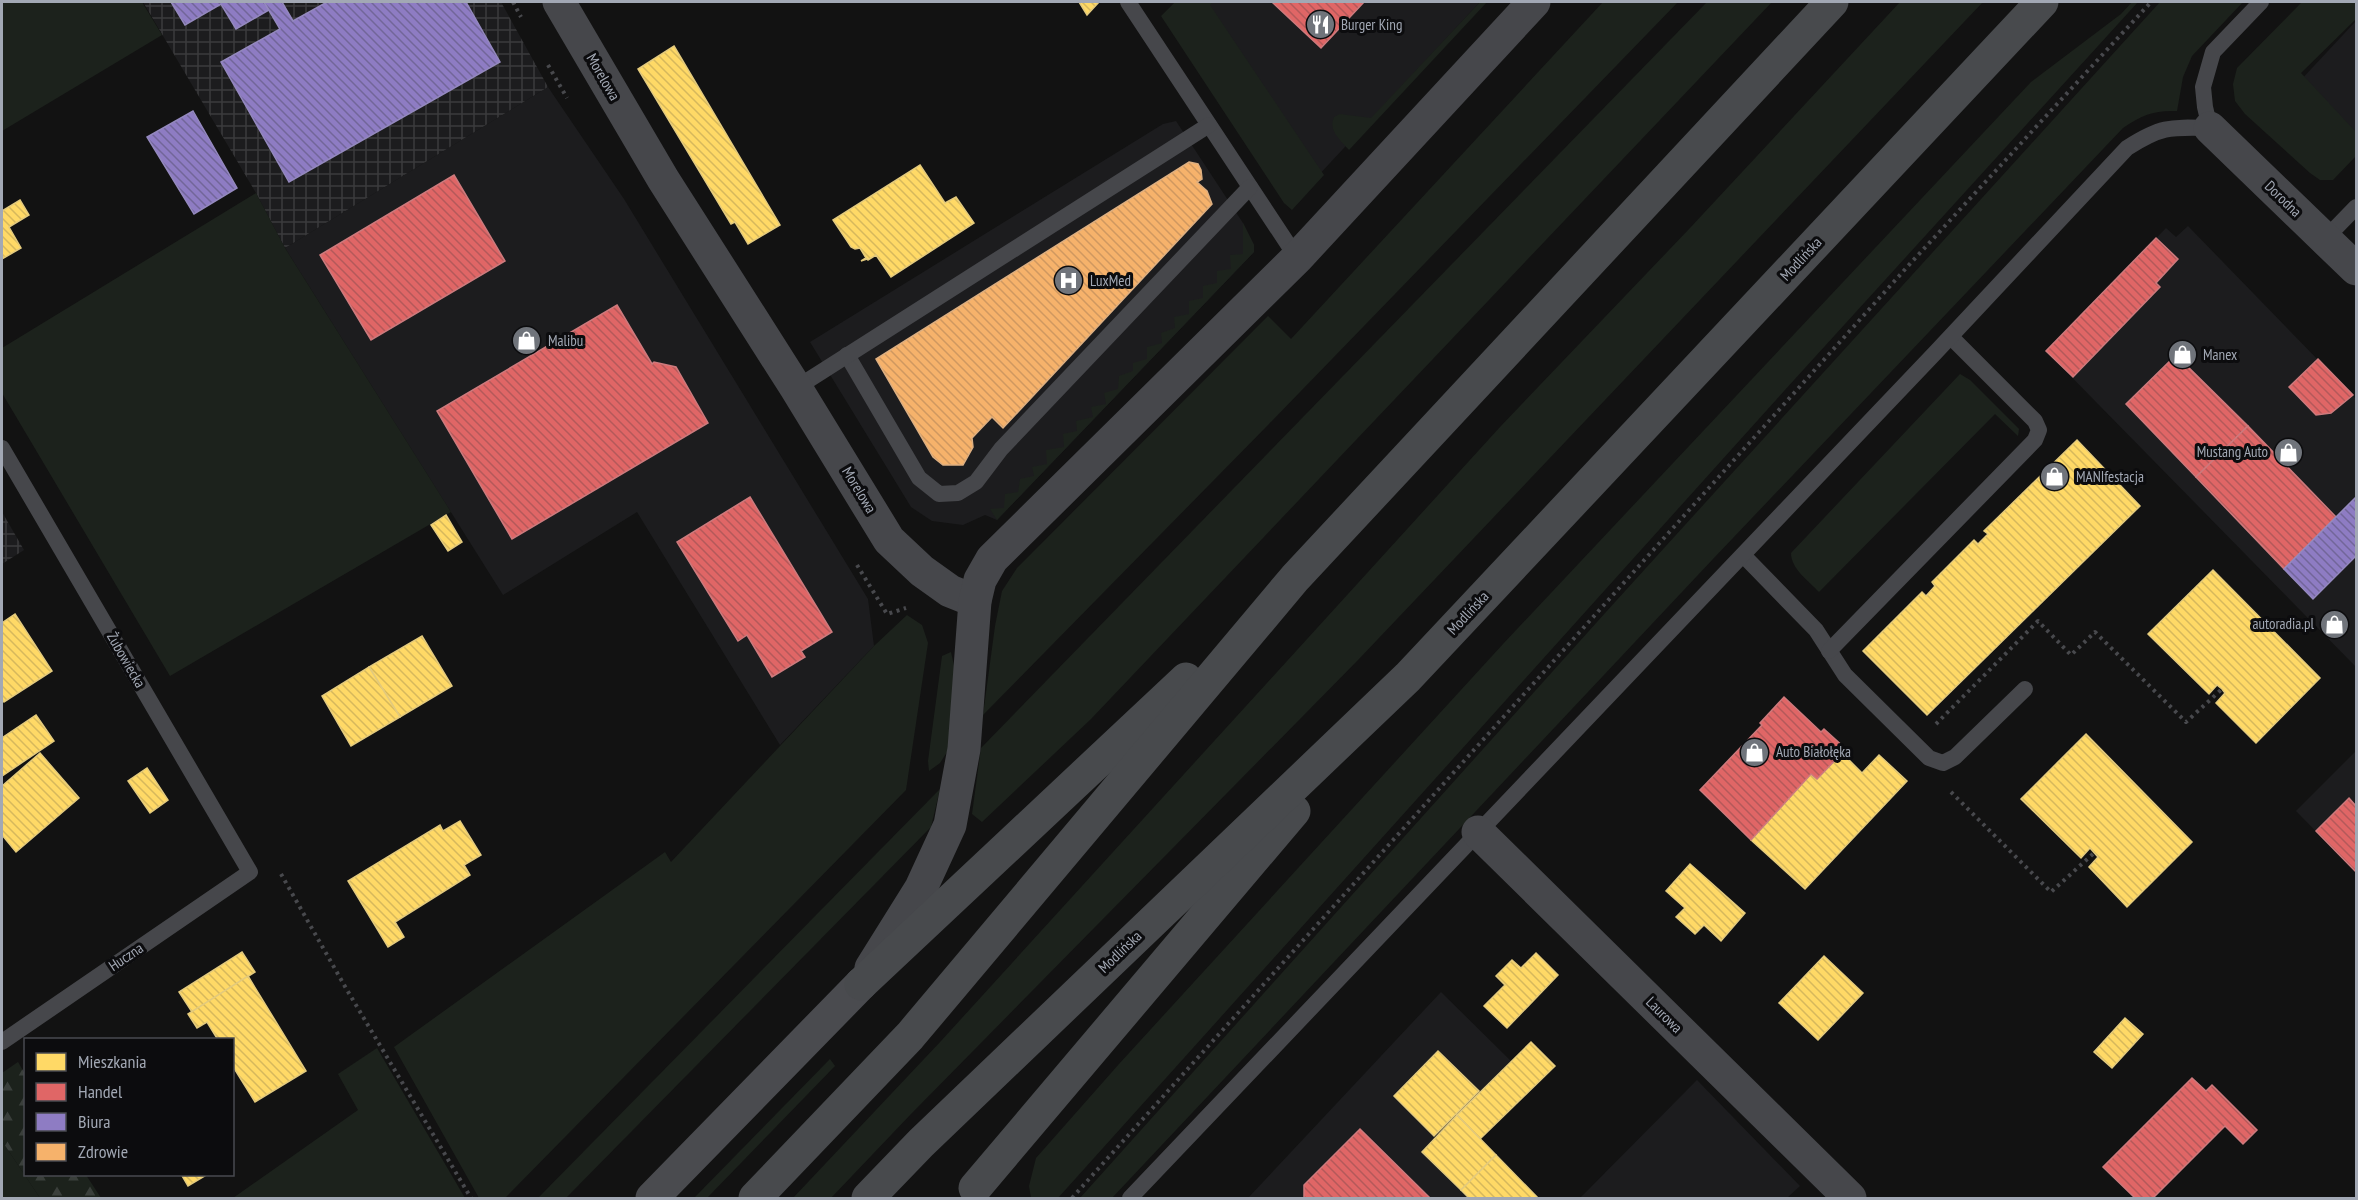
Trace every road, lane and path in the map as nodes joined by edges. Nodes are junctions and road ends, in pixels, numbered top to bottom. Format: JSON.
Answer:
{"nodes":[{"id":1,"x":559,"y":2,"type":"edge"},
{"id":2,"x":1128,"y":2,"type":"edge"},
{"id":3,"x":1534,"y":2,"type":"edge"},
{"id":4,"x":1832,"y":2,"type":"edge"},
{"id":5,"x":2042,"y":2,"type":"edge"},
{"id":6,"x":2151,"y":2,"type":"edge"},
{"id":7,"x":2261,"y":2,"type":"edge"},
{"id":8,"x":1209,"y":125,"type":"junction"},
{"id":9,"x":2210,"y":129,"type":"junction"},
{"id":10,"x":1250,"y":187,"type":"junction"},
{"id":11,"x":2356,"y":207,"type":"edge"},
{"id":12,"x":2325,"y":239,"type":"junction"},
{"id":13,"x":1297,"y":258,"type":"junction"},
{"id":14,"x":2356,"y":269,"type":"edge"},
{"id":15,"x":1951,"y":337,"type":"junction"},
{"id":16,"x":847,"y":355,"type":"junction"},
{"id":17,"x":796,"y":388,"type":"junction"},
{"id":18,"x":2,"y":448,"type":"edge"},
{"id":19,"x":1743,"y":555,"type":"junction"},
{"id":20,"x":1294,"y":578,"type":"junction"},
{"id":21,"x":975,"y":601,"type":"junction"},
{"id":22,"x":1829,"y":651,"type":"junction"},
{"id":23,"x":1408,"y":677,"type":"junction"},
{"id":24,"x":2025,"y":689,"type":"dead end"},
{"id":25,"x":2222,"y":689,"type":"dead end"},
{"id":26,"x":1931,"y":729,"type":"dead end"},
{"id":27,"x":1943,"y":764,"type":"junction"},
{"id":28,"x":1478,"y":831,"type":"junction"},
{"id":29,"x":2094,"y":853,"type":"dead end"},
{"id":30,"x":278,"y":868,"type":"dead end"},
{"id":31,"x":250,"y":872,"type":"joint"},
{"id":32,"x":861,"y":984,"type":"junction"},
{"id":33,"x":2,"y":1042,"type":"edge"},
{"id":34,"x":975,"y":1195,"type":"edge"},
{"id":35,"x":471,"y":1198,"type":"edge"},
{"id":36,"x":652,"y":1198,"type":"edge"},
{"id":37,"x":755,"y":1198,"type":"edge"},
{"id":38,"x":868,"y":1198,"type":"edge"},
{"id":39,"x":1072,"y":1198,"type":"edge"},
{"id":40,"x":1130,"y":1198,"type":"edge"},
{"id":41,"x":1850,"y":1198,"type":"edge"}],
"edges":[{"from":1,"to":17,"type":"street","name":"Morelowa"},
{"from":2,"to":8,"type":"lane"},
{"from":3,"to":13,"type":"street"},
{"from":4,"to":20,"type":"main road"},
{"from":5,"to":23,"type":"main road","name":"Modlińska"},
{"from":6,"to":39,"type":"path"},
{"from":7,"to":9,"type":"lane"},
{"from":8,"to":10,"type":"lane"},
{"from":8,"to":16,"type":"lane"},
{"from":9,"to":12,"type":"street","name":"Dorodna"},
{"from":9,"to":15,"type":"lane"},
{"from":10,"to":13,"type":"lane"},
{"from":10,"to":16,"type":"lane"},
{"from":11,"to":12,"type":"lane"},
{"from":12,"to":14,"type":"street","name":"Dorodna"},
{"from":13,"to":21,"type":"street"},
{"from":15,"to":19,"type":"lane"},
{"from":15,"to":22,"type":"lane"},
{"from":16,"to":17,"type":"lane"},
{"from":17,"to":21,"type":"street","name":"Morelowa"},
{"from":18,"to":31,"type":"lane","name":"Żubowiecka"},
{"from":19,"to":22,"type":"lane"},
{"from":19,"to":28,"type":"lane"},
{"from":20,"to":32,"type":"main road"},
{"from":20,"to":37,"type":"main road"},
{"from":21,"to":32,"type":"street"},
{"from":22,"to":27,"type":"lane"},
{"from":23,"to":34,"type":"main road"},
{"from":23,"to":38,"type":"main road","name":"Modlińska"},
{"from":24,"to":27,"type":"lane"},
{"from":25,"to":26,"type":"path"},
{"from":27,"to":29,"type":"path"},
{"from":28,"to":40,"type":"lane"},
{"from":28,"to":41,"type":"street","name":"Laurowa"},
{"from":30,"to":35,"type":"path"},
{"from":31,"to":33,"type":"lane","name":"Huczna"},
{"from":32,"to":36,"type":"main road"}]}
